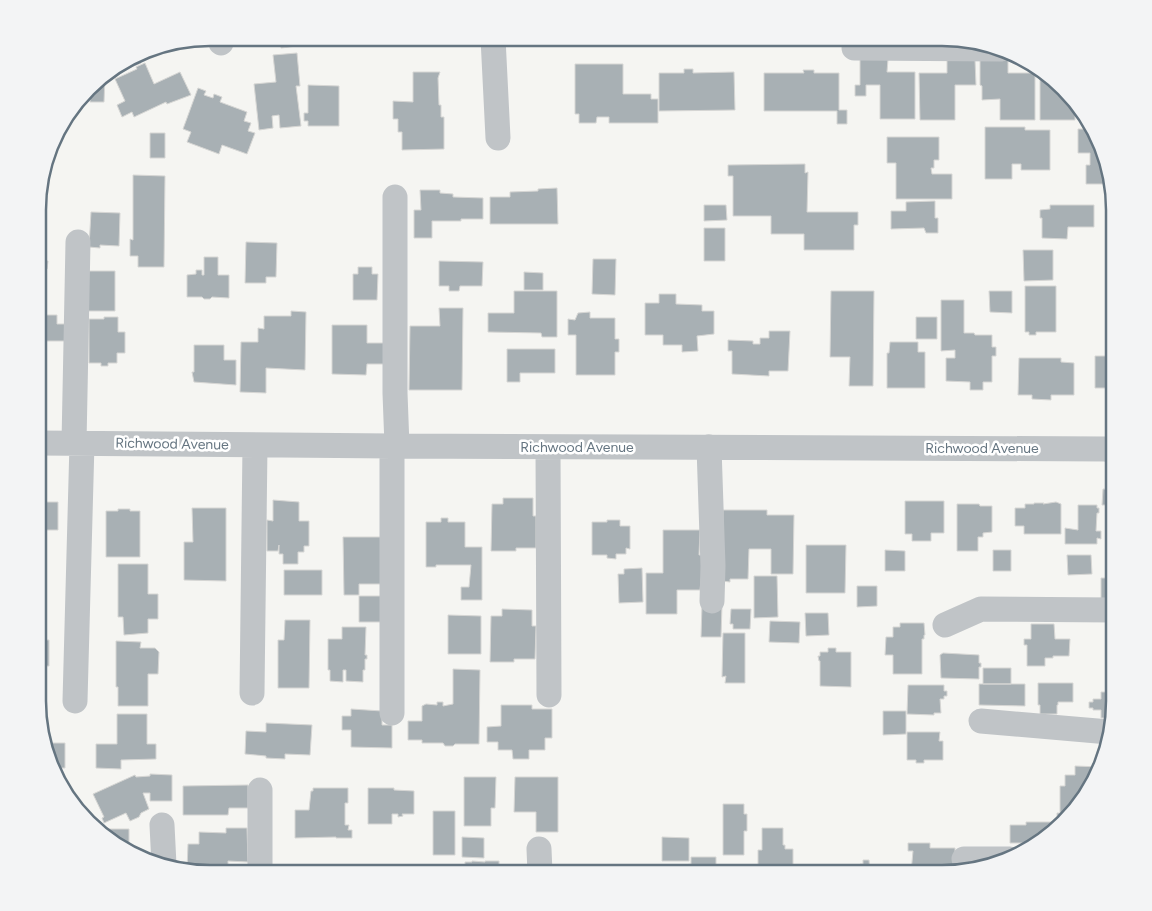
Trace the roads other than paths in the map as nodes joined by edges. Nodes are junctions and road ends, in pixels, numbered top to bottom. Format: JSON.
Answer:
{"nodes":[{"id":1,"x":493,"y":47,"type":"edge"},
{"id":2,"x":854,"y":48,"type":"dead end"},
{"id":3,"x":972,"y":49,"type":"edge"},
{"id":4,"x":498,"y":138,"type":"dead end"},
{"id":5,"x":395,"y":197,"type":"dead end"},
{"id":6,"x":78,"y":242,"type":"dead end"},
{"id":7,"x":46,"y":443,"type":"edge"},
{"id":8,"x":78,"y":443,"type":"junction"},
{"id":9,"x":255,"y":445,"type":"junction"},
{"id":10,"x":394,"y":446,"type":"junction"},
{"id":11,"x":548,"y":447,"type":"junction"},
{"id":12,"x":709,"y":447,"type":"junction"},
{"id":13,"x":1106,"y":450,"type":"edge"},
{"id":14,"x":712,"y":601,"type":"dead end"},
{"id":15,"x":1105,"y":610,"type":"edge"},
{"id":16,"x":945,"y":625,"type":"dead end"},
{"id":17,"x":252,"y":692,"type":"dead end"},
{"id":18,"x":549,"y":695,"type":"dead end"},
{"id":19,"x":75,"y":701,"type":"dead end"},
{"id":20,"x":392,"y":713,"type":"dead end"},
{"id":21,"x":981,"y":721,"type":"dead end"},
{"id":22,"x":1103,"y":731,"type":"edge"},
{"id":23,"x":260,"y":790,"type":"dead end"},
{"id":24,"x":162,"y":825,"type":"dead end"},
{"id":25,"x":164,"y":858,"type":"edge"},
{"id":26,"x":964,"y":859,"type":"dead end"},
{"id":27,"x":984,"y":859,"type":"edge"},
{"id":28,"x":260,"y":864,"type":"edge"}],
"edges":[{"from":1,"to":4,"type":"street"},
{"from":2,"to":3,"type":"street"},
{"from":5,"to":10,"type":"street"},
{"from":6,"to":8,"type":"street"},
{"from":7,"to":8,"type":"street","name":"Richwood Avenue"},
{"from":8,"to":9,"type":"street","name":"Richwood Avenue"},
{"from":8,"to":19,"type":"street"},
{"from":9,"to":10,"type":"street","name":"Richwood Avenue"},
{"from":9,"to":17,"type":"street"},
{"from":10,"to":11,"type":"street","name":"Richwood Avenue"},
{"from":10,"to":20,"type":"street"},
{"from":11,"to":12,"type":"street","name":"Richwood Avenue"},
{"from":11,"to":18,"type":"street"},
{"from":12,"to":13,"type":"street","name":"Richwood Avenue"},
{"from":12,"to":14,"type":"street"},
{"from":15,"to":16,"type":"street"},
{"from":21,"to":22,"type":"street"},
{"from":23,"to":28,"type":"street"},
{"from":24,"to":25,"type":"street"},
{"from":26,"to":27,"type":"street"}]}
